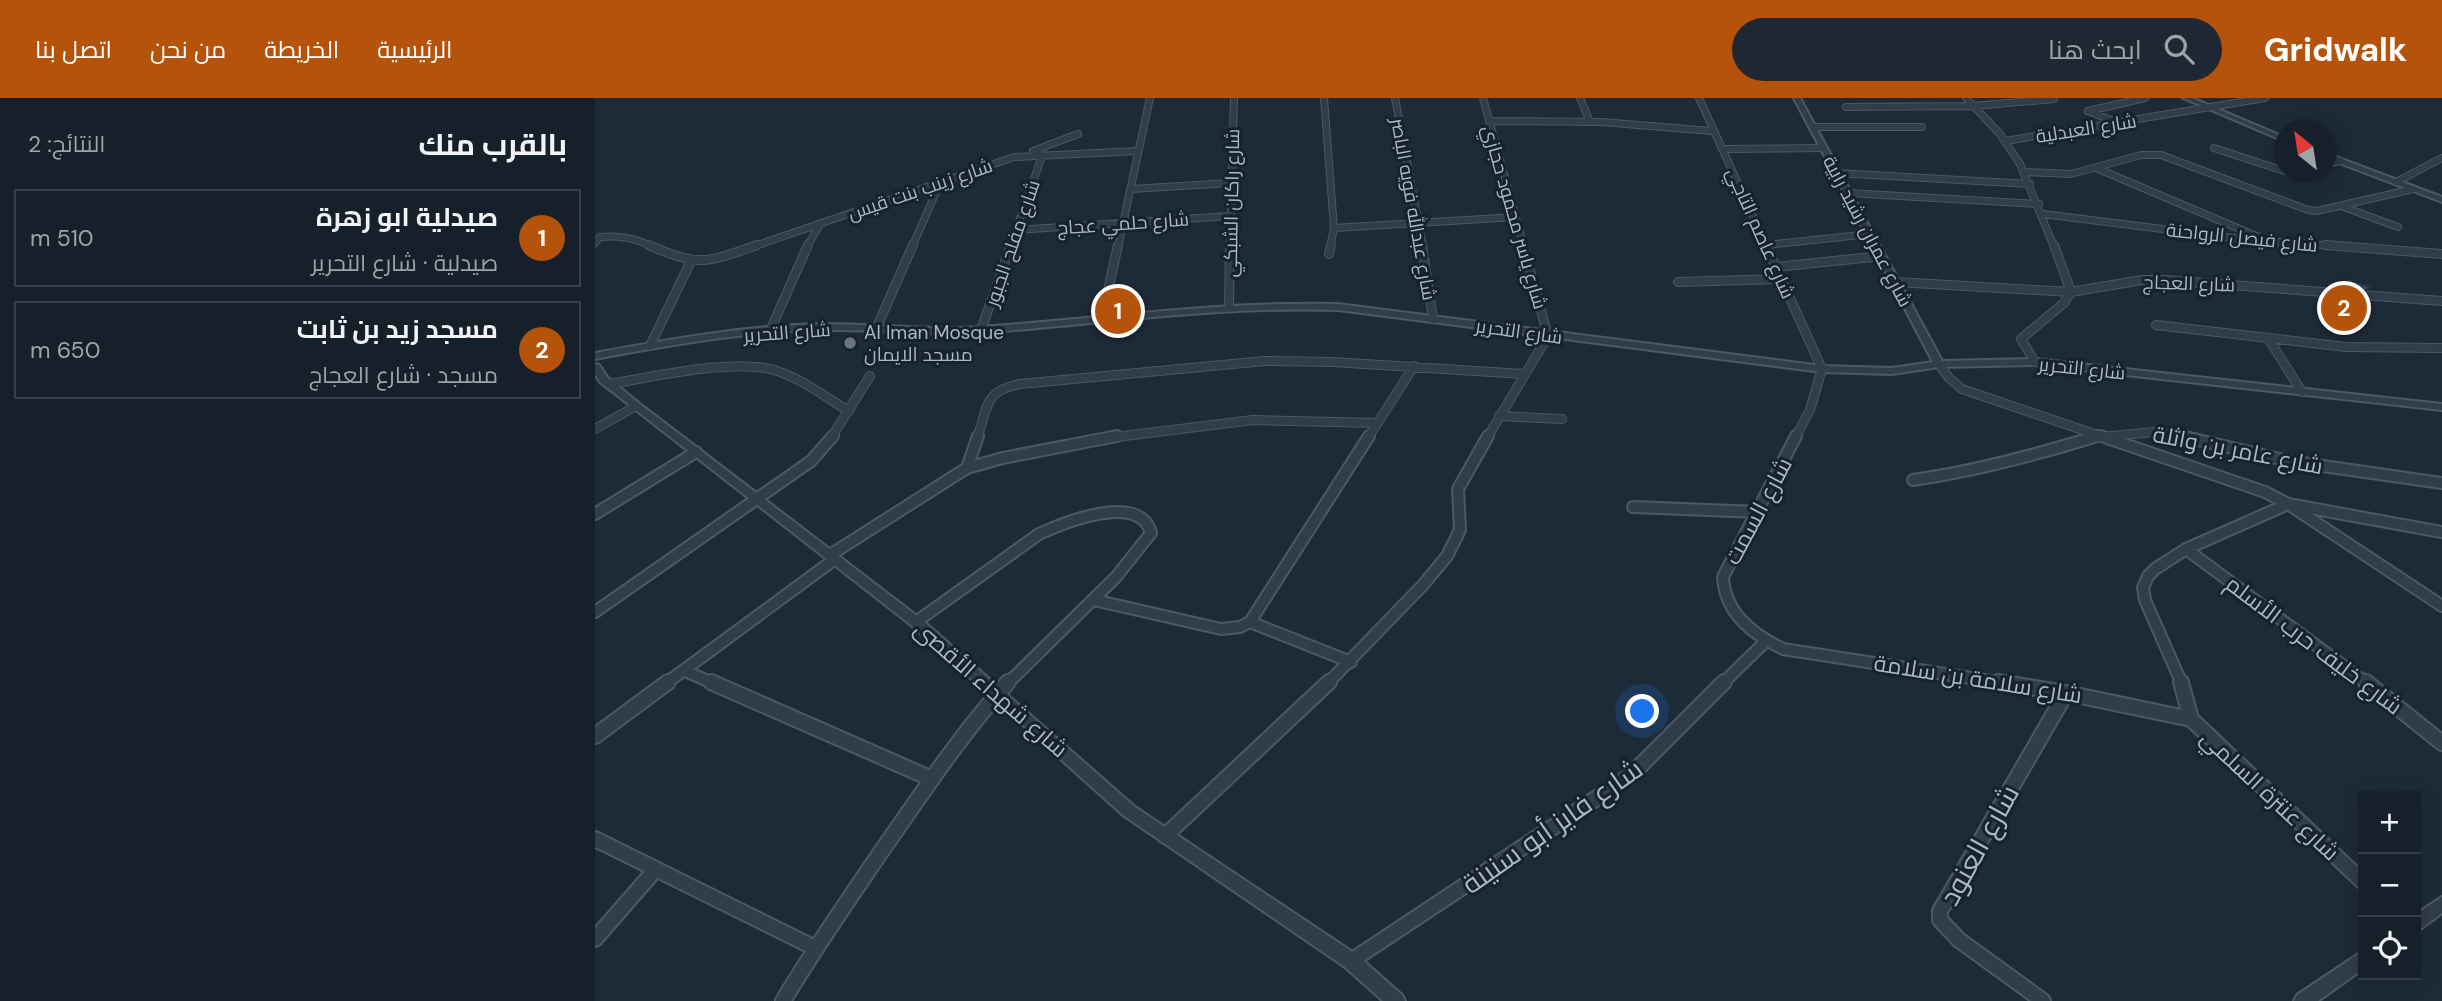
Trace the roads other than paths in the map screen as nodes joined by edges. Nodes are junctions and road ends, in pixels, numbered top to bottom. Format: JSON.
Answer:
{"nodes":[{"id":1,"x":1150,"y":98,"type":"edge"},
{"id":2,"x":1234,"y":98,"type":"edge"},
{"id":3,"x":1324,"y":98,"type":"edge"},
{"id":4,"x":1395,"y":98,"type":"edge"},
{"id":5,"x":1482,"y":98,"type":"edge"},
{"id":6,"x":1580,"y":98,"type":"edge"},
{"id":7,"x":1699,"y":98,"type":"edge"},
{"id":8,"x":1797,"y":98,"type":"edge"},
{"id":9,"x":1966,"y":98,"type":"edge"},
{"id":10,"x":2145,"y":98,"type":"edge"},
{"id":11,"x":2186,"y":98,"type":"edge"},
{"id":12,"x":2265,"y":98,"type":"edge"},
{"id":13,"x":2054,"y":99,"type":"edge"},
{"id":14,"x":1973,"y":106,"type":"junction"},
{"id":15,"x":1846,"y":107,"type":"dead end"},
{"id":16,"x":2207,"y":108,"type":"junction"},
{"id":17,"x":1489,"y":121,"type":"junction"},
{"id":18,"x":1590,"y":122,"type":"junction"},
{"id":19,"x":2120,"y":123,"type":"junction"},
{"id":20,"x":1813,"y":127,"type":"junction"},
{"id":21,"x":1922,"y":127,"type":"dead end"},
{"id":22,"x":1712,"y":131,"type":"junction"},
{"id":23,"x":1079,"y":134,"type":"dead end"},
{"id":24,"x":2274,"y":135,"type":"edge"},
{"id":25,"x":2005,"y":141,"type":"junction"},
{"id":26,"x":1824,"y":148,"type":"junction"},
{"id":27,"x":2214,"y":148,"type":"dead end"},
{"id":28,"x":1724,"y":149,"type":"junction"},
{"id":29,"x":1138,"y":151,"type":"junction"},
{"id":30,"x":1041,"y":152,"type":"junction"},
{"id":31,"x":2442,"y":158,"type":"edge"},
{"id":32,"x":2337,"y":159,"type":"edge"},
{"id":33,"x":2341,"y":161,"type":"junction"},
{"id":34,"x":2337,"y":162,"type":"edge"},
{"id":35,"x":2096,"y":168,"type":"junction"},
{"id":36,"x":2274,"y":168,"type":"edge"},
{"id":37,"x":2025,"y":172,"type":"junction"},
{"id":38,"x":1837,"y":173,"type":"junction"},
{"id":39,"x":941,"y":181,"type":"junction"},
{"id":40,"x":1231,"y":183,"type":"junction"},
{"id":41,"x":2396,"y":183,"type":"junction"},
{"id":42,"x":2030,"y":184,"type":"junction"},
{"id":43,"x":1131,"y":189,"type":"junction"},
{"id":44,"x":2413,"y":189,"type":"junction"},
{"id":45,"x":1848,"y":193,"type":"junction"},
{"id":46,"x":2442,"y":200,"type":"edge"},
{"id":47,"x":2039,"y":204,"type":"junction"},
{"id":48,"x":2341,"y":206,"type":"junction"},
{"id":49,"x":2043,"y":214,"type":"junction"},
{"id":50,"x":1230,"y":216,"type":"junction"},
{"id":51,"x":1516,"y":217,"type":"junction"},
{"id":52,"x":821,"y":224,"type":"junction"},
{"id":53,"x":1123,"y":224,"type":"junction"},
{"id":54,"x":1418,"y":224,"type":"junction"},
{"id":55,"x":2398,"y":227,"type":"dead end"},
{"id":56,"x":1334,"y":228,"type":"junction"},
{"id":57,"x":1016,"y":230,"type":"junction"},
{"id":58,"x":1870,"y":234,"type":"junction"},
{"id":59,"x":2268,"y":241,"type":"junction"},
{"id":60,"x":595,"y":243,"type":"edge"},
{"id":61,"x":1766,"y":245,"type":"junction"},
{"id":62,"x":1329,"y":254,"type":"dead end"},
{"id":63,"x":2442,"y":254,"type":"edge"},
{"id":64,"x":1882,"y":256,"type":"junction"},
{"id":65,"x":690,"y":262,"type":"junction"},
{"id":66,"x":1775,"y":267,"type":"junction"},
{"id":67,"x":1781,"y":279,"type":"junction"},
{"id":68,"x":1678,"y":282,"type":"dead end"},
{"id":69,"x":1896,"y":282,"type":"junction"},
{"id":70,"x":2071,"y":292,"type":"junction"},
{"id":71,"x":2442,"y":301,"type":"edge"},
{"id":72,"x":1229,"y":307,"type":"junction"},
{"id":73,"x":1102,"y":318,"type":"junction"},
{"id":74,"x":1433,"y":319,"type":"junction"},
{"id":75,"x":2157,"y":325,"type":"dead end"},
{"id":76,"x":876,"y":329,"type":"junction"},
{"id":77,"x":981,"y":330,"type":"junction"},
{"id":78,"x":770,"y":331,"type":"junction"},
{"id":79,"x":1548,"y":336,"type":"junction"},
{"id":80,"x":2268,"y":338,"type":"junction"},
{"id":81,"x":650,"y":346,"type":"junction"},
{"id":82,"x":2442,"y":348,"type":"edge"},
{"id":83,"x":595,"y":356,"type":"edge"},
{"id":84,"x":2035,"y":362,"type":"junction"},
{"id":85,"x":1939,"y":364,"type":"junction"},
{"id":86,"x":1414,"y":366,"type":"junction"},
{"id":87,"x":595,"y":367,"type":"edge"},
{"id":88,"x":1822,"y":369,"type":"junction"},
{"id":89,"x":1523,"y":374,"type":"junction"},
{"id":90,"x":870,"y":376,"type":"dead end"},
{"id":91,"x":603,"y":382,"type":"edge"},
{"id":92,"x":2302,"y":392,"type":"junction"},
{"id":93,"x":636,"y":406,"type":"junction"},
{"id":94,"x":2442,"y":407,"type":"edge"},
{"id":95,"x":849,"y":411,"type":"junction"},
{"id":96,"x":1500,"y":416,"type":"junction"},
{"id":97,"x":1562,"y":419,"type":"dead end"},
{"id":98,"x":1377,"y":423,"type":"junction"},
{"id":99,"x":595,"y":429,"type":"edge"},
{"id":100,"x":2101,"y":435,"type":"junction"},
{"id":101,"x":696,"y":452,"type":"junction"},
{"id":102,"x":967,"y":468,"type":"junction"},
{"id":103,"x":1913,"y":480,"type":"dead end"},
{"id":104,"x":2442,"y":483,"type":"edge"},
{"id":105,"x":758,"y":500,"type":"junction"},
{"id":106,"x":2288,"y":504,"type":"junction"},
{"id":107,"x":1633,"y":507,"type":"dead end"},
{"id":108,"x":1758,"y":512,"type":"junction"},
{"id":109,"x":595,"y":514,"type":"edge"},
{"id":110,"x":2442,"y":532,"type":"edge"},
{"id":111,"x":2186,"y":549,"type":"junction"},
{"id":112,"x":833,"y":557,"type":"junction"},
{"id":113,"x":1094,"y":600,"type":"junction"},
{"id":114,"x":2442,"y":606,"type":"edge"},
{"id":115,"x":595,"y":612,"type":"edge"},
{"id":116,"x":916,"y":622,"type":"junction"},
{"id":117,"x":1250,"y":622,"type":"junction"},
{"id":118,"x":1765,"y":642,"type":"junction"},
{"id":119,"x":1351,"y":662,"type":"junction"},
{"id":120,"x":685,"y":671,"type":"junction"},
{"id":121,"x":2066,"y":693,"type":"junction"},
{"id":122,"x":998,"y":694,"type":"junction"},
{"id":123,"x":2191,"y":719,"type":"junction"},
{"id":124,"x":595,"y":736,"type":"edge"},
{"id":125,"x":2442,"y":743,"type":"edge"},
{"id":126,"x":932,"y":779,"type":"junction"},
{"id":127,"x":1165,"y":836,"type":"junction"},
{"id":128,"x":595,"y":839,"type":"edge"},
{"id":129,"x":656,"y":869,"type":"junction"},
{"id":130,"x":2358,"y":876,"type":"edge"},
{"id":131,"x":2442,"y":904,"type":"edge"},
{"id":132,"x":2421,"y":919,"type":"edge"},
{"id":133,"x":595,"y":939,"type":"edge"},
{"id":134,"x":815,"y":948,"type":"junction"},
{"id":135,"x":1351,"y":961,"type":"junction"},
{"id":136,"x":2358,"y":962,"type":"edge"},
{"id":137,"x":783,"y":1001,"type":"edge"},
{"id":138,"x":1396,"y":1001,"type":"edge"},
{"id":139,"x":2043,"y":1001,"type":"edge"},
{"id":140,"x":2303,"y":1001,"type":"edge"}],
"edges":[{"from":1,"to":29,"type":"street"},
{"from":2,"to":40,"type":"street","name":"شارع راكان الشبكي"},
{"from":3,"to":56,"type":"street"},
{"from":4,"to":54,"type":"street","name":"شارع عبدالله فويه الباصر"},
{"from":5,"to":17,"type":"street","name":"شارع ياسر محمود حجازي"},
{"from":6,"to":18,"type":"street"},
{"from":7,"to":22,"type":"street","name":"شارع عاصم التاجي"},
{"from":8,"to":20,"type":"street","name":"شارع عمران رشيد رابية"},
{"from":9,"to":14,"type":"street"},
{"from":10,"to":19,"type":"street"},
{"from":11,"to":16,"type":"street"},
{"from":12,"to":16,"type":"street","name":"شارع العبدلية"},
{"from":13,"to":14,"type":"street"},
{"from":14,"to":15,"type":"street"},
{"from":14,"to":25,"type":"street"},
{"from":16,"to":19,"type":"street","name":"شارع العبدلية"},
{"from":16,"to":24,"type":"street"},
{"from":17,"to":18,"type":"street"},
{"from":17,"to":51,"type":"street","name":"شارع ياسر محمود حجازي"},
{"from":18,"to":22,"type":"street"},
{"from":19,"to":25,"type":"street","name":"شارع العبدلية"},
{"from":20,"to":21,"type":"street"},
{"from":20,"to":26,"type":"street","name":"شارع عمران رشيد رابية"},
{"from":22,"to":28,"type":"street","name":"شارع عاصم التاجي"},
{"from":23,"to":30,"type":"street"},
{"from":25,"to":37,"type":"street"},
{"from":26,"to":28,"type":"street"},
{"from":26,"to":38,"type":"street","name":"شارع عمران رشيد رابية"},
{"from":27,"to":36,"type":"street"},
{"from":28,"to":61,"type":"street","name":"شارع عاصم التاجي"},
{"from":29,"to":30,"type":"street","name":"شارع زينب بنت قيس"},
{"from":29,"to":43,"type":"street"},
{"from":30,"to":39,"type":"street","name":"شارع زينب بنت قيس"},
{"from":30,"to":57,"type":"street","name":"شارع مفلح الجبور"},
{"from":31,"to":41,"type":"street"},
{"from":32,"to":33,"type":"street"},
{"from":33,"to":34,"type":"street"},
{"from":33,"to":41,"type":"street"},
{"from":35,"to":37,"type":"street"},
{"from":35,"to":48,"type":"street"},
{"from":35,"to":59,"type":"street"},
{"from":37,"to":42,"type":"street"},
{"from":38,"to":42,"type":"street"},
{"from":38,"to":45,"type":"street","name":"شارع عمران رشيد رابية"},
{"from":39,"to":52,"type":"street","name":"شارع زينب بنت قيس"},
{"from":39,"to":76,"type":"street"},
{"from":40,"to":43,"type":"street"},
{"from":40,"to":50,"type":"street","name":"شارع راكان الشبكي"},
{"from":41,"to":44,"type":"street"},
{"from":42,"to":47,"type":"street"},
{"from":43,"to":53,"type":"street"},
{"from":44,"to":46,"type":"street"},
{"from":44,"to":48,"type":"street"},
{"from":45,"to":47,"type":"street"},
{"from":45,"to":58,"type":"street","name":"شارع عمران رشيد رابية"},
{"from":47,"to":49,"type":"street"},
{"from":48,"to":55,"type":"street"},
{"from":49,"to":59,"type":"street","name":"شارع فيصل الرواحنة"},
{"from":49,"to":70,"type":"street"},
{"from":50,"to":53,"type":"street","name":"شارع حلمي عجاج"},
{"from":50,"to":72,"type":"street","name":"شارع راكان الشبكي"},
{"from":51,"to":54,"type":"street"},
{"from":51,"to":79,"type":"street","name":"شارع ياسر محمود حجازي"},
{"from":52,"to":65,"type":"street"},
{"from":52,"to":78,"type":"street","name":"شارع زينب بنت قيس"},
{"from":53,"to":57,"type":"street","name":"شارع حلمي عجاج"},
{"from":53,"to":73,"type":"street"},
{"from":54,"to":56,"type":"street"},
{"from":54,"to":74,"type":"street","name":"شارع عبدالله فويه الباصر"},
{"from":56,"to":62,"type":"street"},
{"from":57,"to":77,"type":"street","name":"شارع مفلح الجبور"},
{"from":58,"to":61,"type":"street"},
{"from":58,"to":64,"type":"street","name":"شارع عمران رشيد رابية"},
{"from":59,"to":63,"type":"street","name":"شارع فيصل الرواحنة"},
{"from":60,"to":65,"type":"street"},
{"from":61,"to":66,"type":"street","name":"شارع عاصم التاجي"},
{"from":64,"to":66,"type":"street"},
{"from":64,"to":69,"type":"street","name":"شارع عمران رشيد رابية"},
{"from":65,"to":81,"type":"street"},
{"from":66,"to":67,"type":"street","name":"شارع عاصم التاجي"},
{"from":67,"to":68,"type":"street"},
{"from":67,"to":88,"type":"street","name":"شارع عاصم التاجي"},
{"from":69,"to":70,"type":"street","name":"شارع العجاج"},
{"from":69,"to":85,"type":"street","name":"شارع عمران رشيد رابية"},
{"from":70,"to":71,"type":"street","name":"شارع العجاج"},
{"from":70,"to":84,"type":"street"},
{"from":72,"to":73,"type":"street","name":"شارع التحرير"},
{"from":72,"to":74,"type":"street","name":"شارع التحرير"},
{"from":73,"to":77,"type":"street","name":"شارع التحرير"},
{"from":74,"to":79,"type":"street","name":"شارع التحرير"},
{"from":75,"to":80,"type":"street"},
{"from":76,"to":77,"type":"street","name":"شارع التحرير"},
{"from":76,"to":78,"type":"street","name":"شارع التحرير"},
{"from":78,"to":81,"type":"street","name":"شارع التحرير"},
{"from":79,"to":88,"type":"street","name":"شارع التحرير"},
{"from":79,"to":89,"type":"street"},
{"from":80,"to":82,"type":"street"},
{"from":80,"to":92,"type":"street"},
{"from":81,"to":83,"type":"street","name":"شارع التحرير"},
{"from":84,"to":85,"type":"street","name":"شارع التحرير"},
{"from":84,"to":92,"type":"street","name":"شارع التحرير"},
{"from":85,"to":88,"type":"street","name":"شارع التحرير"},
{"from":85,"to":100,"type":"street"},
{"from":86,"to":89,"type":"street"},
{"from":86,"to":98,"type":"street"},
{"from":86,"to":102,"type":"street"},
{"from":87,"to":91,"type":"street","name":"شارع شهداء الأقصى"},
{"from":88,"to":108,"type":"street","name":"شارع السمت"},
{"from":89,"to":96,"type":"street"},
{"from":90,"to":95,"type":"street"},
{"from":91,"to":93,"type":"street","name":"شارع شهداء الأقصى"},
{"from":91,"to":95,"type":"street"},
{"from":92,"to":94,"type":"street","name":"شارع التحرير"},
{"from":93,"to":99,"type":"street"},
{"from":93,"to":101,"type":"street","name":"شارع شهداء الأقصى"},
{"from":95,"to":105,"type":"street"},
{"from":96,"to":97,"type":"street"},
{"from":96,"to":119,"type":"street"},
{"from":98,"to":102,"type":"street"},
{"from":98,"to":117,"type":"street"},
{"from":100,"to":103,"type":"street","name":"شارع عامر بن واثلة"},
{"from":100,"to":104,"type":"street","name":"شارع عامر بن واثلة"},
{"from":100,"to":106,"type":"street"},
{"from":101,"to":105,"type":"street","name":"شارع شهداء الأقصى"},
{"from":101,"to":109,"type":"street"},
{"from":102,"to":112,"type":"street"},
{"from":105,"to":112,"type":"street","name":"شارع شهداء الأقصى"},
{"from":105,"to":115,"type":"street"},
{"from":106,"to":110,"type":"street"},
{"from":106,"to":111,"type":"street","name":"شارع عنترة السلمي"},
{"from":106,"to":114,"type":"street"},
{"from":107,"to":108,"type":"street"},
{"from":108,"to":118,"type":"street","name":"شارع السمت"},
{"from":111,"to":123,"type":"street","name":"شارع عنترة السلمي"},
{"from":111,"to":125,"type":"street","name":"شارع خليف حرب الأسلم"},
{"from":112,"to":116,"type":"street","name":"شارع شهداء الأقصى"},
{"from":112,"to":120,"type":"street"},
{"from":113,"to":116,"type":"street"},
{"from":113,"to":117,"type":"street"},
{"from":113,"to":122,"type":"street"},
{"from":116,"to":122,"type":"street","name":"شارع شهداء الأقصى"},
{"from":117,"to":119,"type":"street"},
{"from":118,"to":121,"type":"street","name":"شارع سلامة بن سلامة"},
{"from":118,"to":135,"type":"street","name":"شارع فايز أبو سنينة"},
{"from":119,"to":127,"type":"street"},
{"from":120,"to":124,"type":"street"},
{"from":120,"to":126,"type":"street"},
{"from":121,"to":123,"type":"street","name":"شارع سلامة بن سلامة"},
{"from":121,"to":139,"type":"street","name":"شارع العنود"},
{"from":122,"to":126,"type":"street"},
{"from":122,"to":127,"type":"street","name":"شارع شهداء الأقصى"},
{"from":123,"to":130,"type":"street","name":"شارع عنترة السلمي"},
{"from":126,"to":134,"type":"street"},
{"from":127,"to":135,"type":"street","name":"شارع شهداء الأقصى"},
{"from":128,"to":129,"type":"street"},
{"from":129,"to":133,"type":"street"},
{"from":129,"to":134,"type":"street"},
{"from":131,"to":132,"type":"street"},
{"from":134,"to":137,"type":"street"},
{"from":135,"to":138,"type":"street","name":"شارع شهداء الأقصى"},
{"from":136,"to":140,"type":"street"}]}
